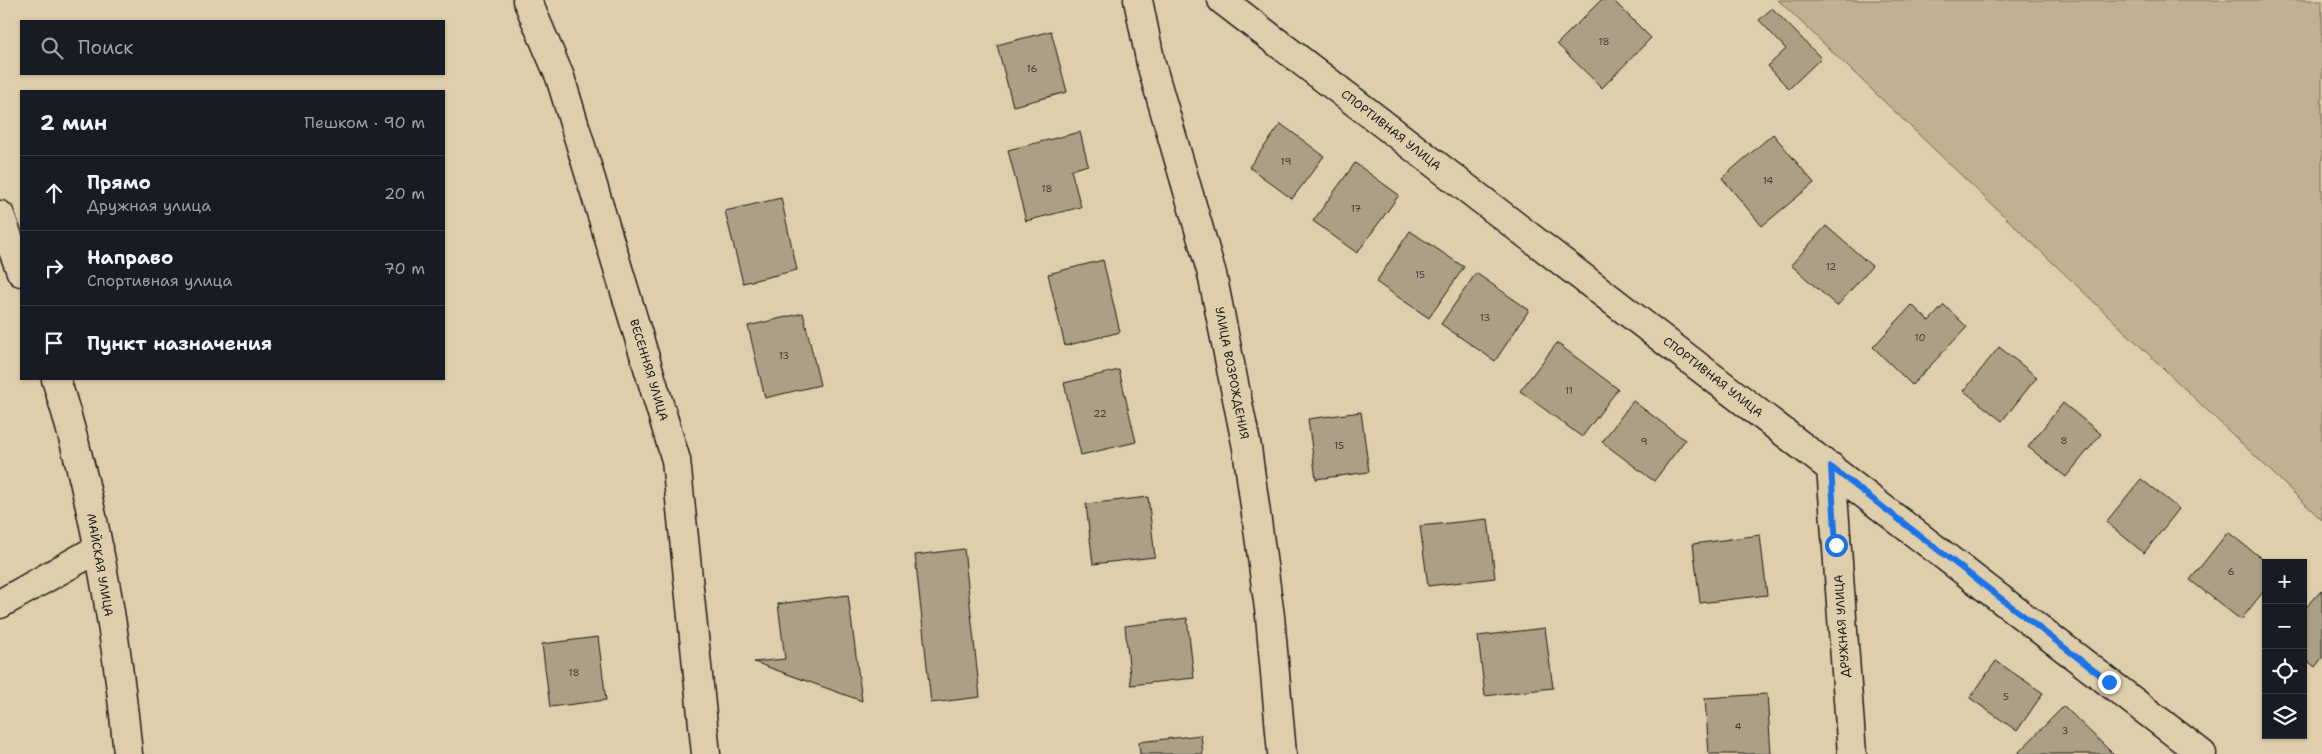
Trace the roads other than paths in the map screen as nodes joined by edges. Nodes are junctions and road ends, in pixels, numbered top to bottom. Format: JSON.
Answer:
{"nodes":[{"id":1,"x":527,"y":0,"type":"edge"},
{"id":2,"x":1138,"y":0,"type":"edge"},
{"id":3,"x":1222,"y":0,"type":"edge"},
{"id":4,"x":0,"y":215,"type":"edge"},
{"id":5,"x":20,"y":269,"type":"edge"},
{"id":6,"x":56,"y":380,"type":"edge"},
{"id":7,"x":1831,"y":467,"type":"junction"},
{"id":8,"x":99,"y":548,"type":"junction"},
{"id":9,"x":0,"y":604,"type":"edge"},
{"id":10,"x":128,"y":754,"type":"edge"},
{"id":11,"x":706,"y":754,"type":"edge"},
{"id":12,"x":1282,"y":754,"type":"edge"},
{"id":13,"x":1852,"y":754,"type":"edge"},
{"id":14,"x":2202,"y":754,"type":"edge"}],
"edges":[{"from":1,"to":11,"type":"street","name":"ВЕСЕННЯЯ УЛИЦА"},
{"from":2,"to":12,"type":"street","name":"УЛИЦА ВОЗРОЖДЕНИЯ"},
{"from":3,"to":7,"type":"street","name":"СПОРТИВНАЯ УЛИЦА"},
{"from":4,"to":5,"type":"street"},
{"from":6,"to":8,"type":"street","name":"МАЙСКАЯ УЛИЦА"},
{"from":7,"to":13,"type":"street","name":"ДРУЖНАЯ УЛИЦА"},
{"from":7,"to":14,"type":"street","name":"СПОРТИВНАЯ УЛИЦА"},
{"from":8,"to":9,"type":"street"},
{"from":8,"to":10,"type":"street","name":"МАЙСКАЯ УЛИЦА"}]}
